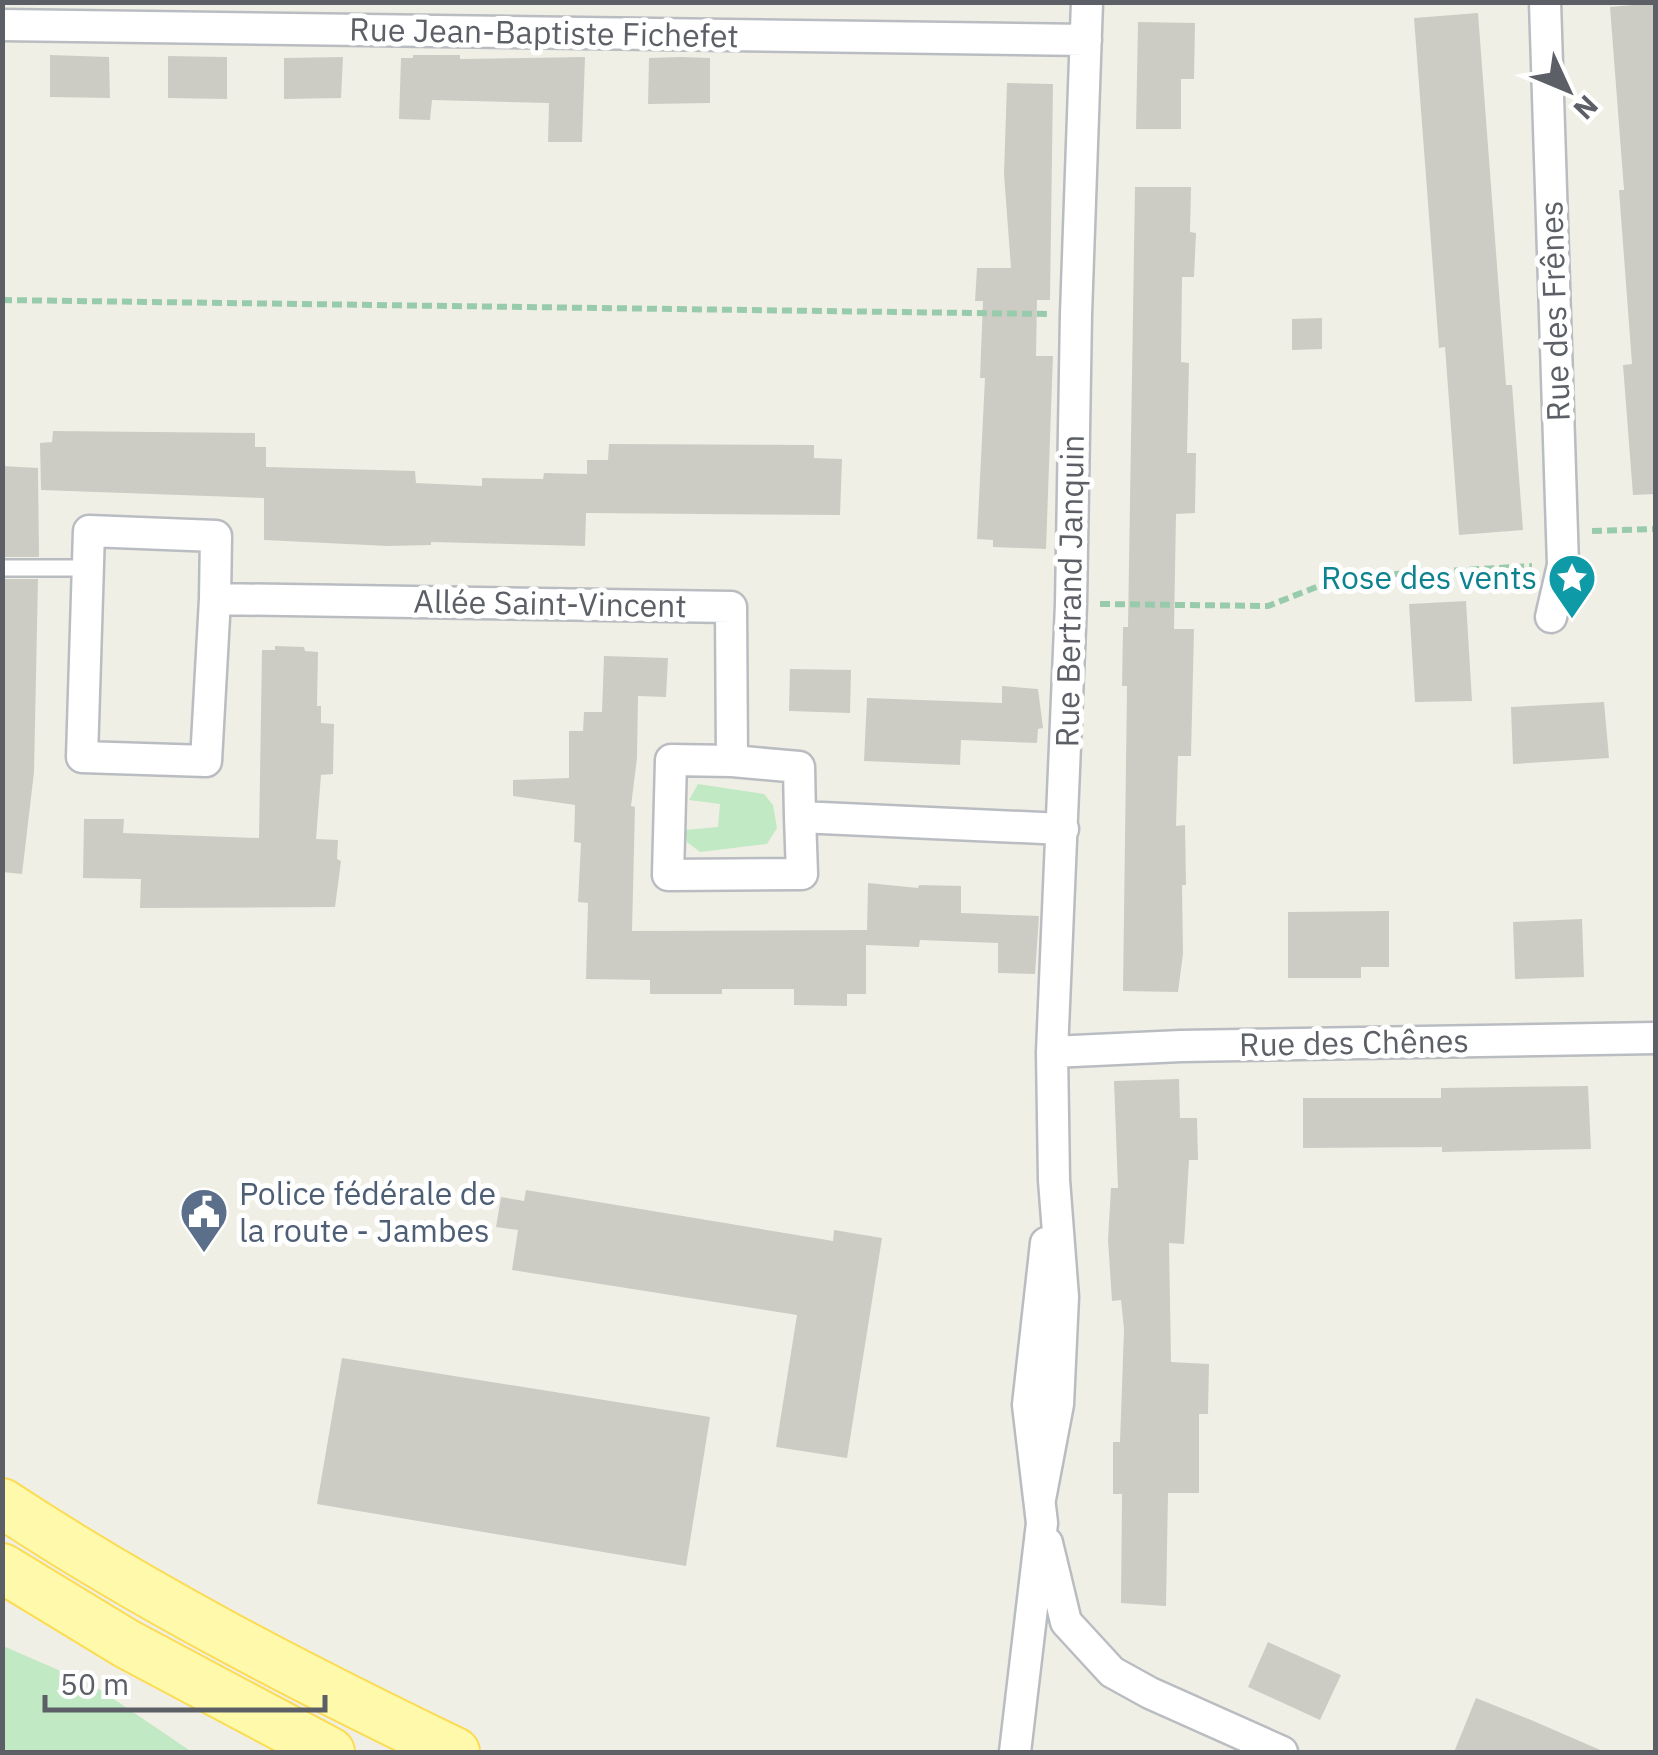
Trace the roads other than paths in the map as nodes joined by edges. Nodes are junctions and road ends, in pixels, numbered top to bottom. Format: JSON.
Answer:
{"nodes":[{"id":1,"x":1087,"y":2,"type":"edge"},
{"id":2,"x":1545,"y":2,"type":"edge"},
{"id":3,"x":2,"y":25,"type":"edge"},
{"id":4,"x":1086,"y":40,"type":"junction"},
{"id":5,"x":2,"y":568,"type":"edge"},
{"id":6,"x":88,"y":568,"type":"junction"},
{"id":7,"x":215,"y":599,"type":"junction"},
{"id":8,"x":1551,"y":618,"type":"dead end"},
{"id":9,"x":732,"y":761,"type":"junction"},
{"id":10,"x":800,"y":818,"type":"junction"},
{"id":11,"x":1063,"y":829,"type":"junction"},
{"id":12,"x":1656,"y":1038,"type":"edge"},
{"id":13,"x":1052,"y":1052,"type":"junction"},
{"id":14,"x":2,"y":1503,"type":"edge"},
{"id":15,"x":1041,"y":1511,"type":"junction"},
{"id":16,"x":2,"y":1568,"type":"edge"},
{"id":17,"x":330,"y":1752,"type":"edge"},
{"id":18,"x":455,"y":1752,"type":"edge"},
{"id":19,"x":1015,"y":1752,"type":"edge"},
{"id":20,"x":1282,"y":1752,"type":"edge"}],
"edges":[{"from":1,"to":4,"type":"street","name":"Rue Bertrand Janquin"},
{"from":2,"to":8,"type":"street","name":"Rue des Frênes"},
{"from":3,"to":4,"type":"street","name":"Rue Jean-Baptiste Fichefet"},
{"from":4,"to":11,"type":"street","name":"Rue Bertrand Janquin"},
{"from":5,"to":6,"type":"lane"},
{"from":6,"to":7,"type":"street"},
{"from":6,"to":7,"type":"street"},
{"from":7,"to":9,"type":"street","name":"Allée Saint-Vincent"},
{"from":9,"to":10,"type":"street"},
{"from":9,"to":10,"type":"street"},
{"from":10,"to":11,"type":"street"},
{"from":11,"to":13,"type":"street","name":"Rue Bertrand Janquin"},
{"from":12,"to":13,"type":"street","name":"Rue des Chênes"},
{"from":13,"to":15,"type":"street","name":"Rue Bertrand Janquin"},
{"from":14,"to":18,"type":"main road"},
{"from":15,"to":19,"type":"street","name":"Rue Bertrand Janquin"},
{"from":15,"to":20,"type":"street"},
{"from":16,"to":17,"type":"main road"}]}
